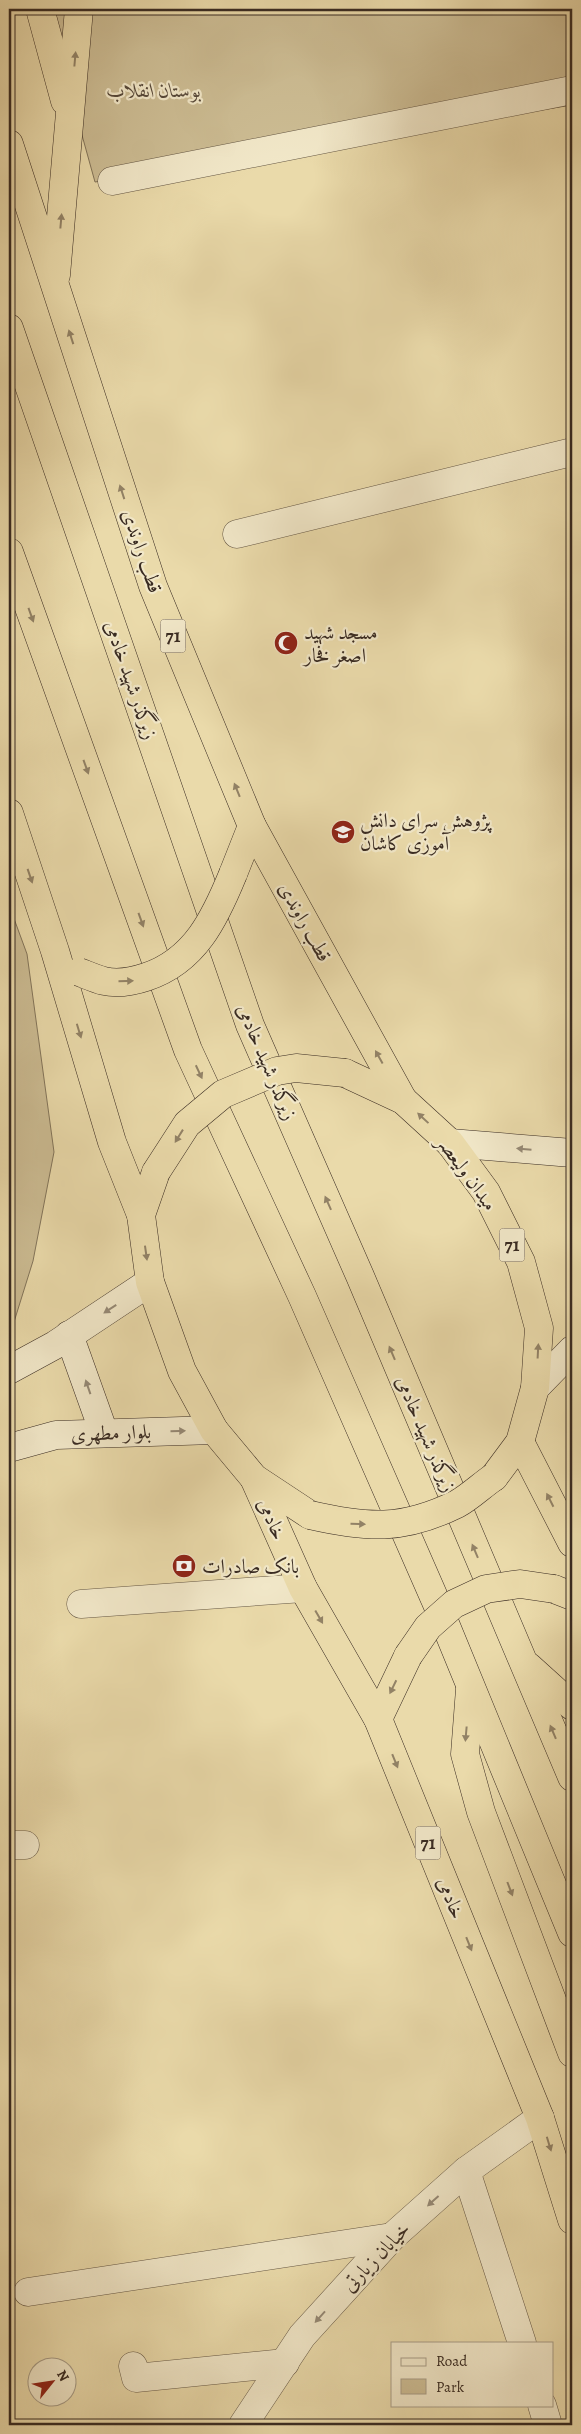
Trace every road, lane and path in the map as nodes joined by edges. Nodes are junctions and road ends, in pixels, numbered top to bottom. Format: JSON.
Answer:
{"nodes":[{"id":1,"x":40,"y":9,"type":"edge"},
{"id":2,"x":79,"y":9,"type":"edge"},
{"id":3,"x":572,"y":90,"type":"edge"},
{"id":4,"x":70,"y":119,"type":"junction"},
{"id":5,"x":9,"y":144,"type":"edge"},
{"id":6,"x":112,"y":181,"type":"dead end"},
{"id":7,"x":55,"y":287,"type":"junction"},
{"id":8,"x":9,"y":328,"type":"edge"},
{"id":9,"x":572,"y":452,"type":"edge"},
{"id":10,"x":237,"y":534,"type":"dead end"},
{"id":11,"x":9,"y":552,"type":"edge"},
{"id":12,"x":9,"y":813,"type":"edge"},
{"id":13,"x":252,"y":826,"type":"junction"},
{"id":14,"x":55,"y":951,"type":"junction"},
{"id":15,"x":403,"y":1100,"type":"junction"},
{"id":16,"x":450,"y":1143,"type":"junction"},
{"id":17,"x":572,"y":1152,"type":"edge"},
{"id":18,"x":141,"y":1215,"type":"junction"},
{"id":19,"x":150,"y":1282,"type":"junction"},
{"id":20,"x":69,"y":1335,"type":"junction"},
{"id":21,"x":572,"y":1350,"type":"edge"},
{"id":22,"x":9,"y":1370,"type":"edge"},
{"id":23,"x":535,"y":1388,"type":"junction"},
{"id":24,"x":214,"y":1430,"type":"junction"},
{"id":25,"x":104,"y":1433,"type":"junction"},
{"id":26,"x":520,"y":1442,"type":"junction"},
{"id":27,"x":9,"y":1448,"type":"edge"},
{"id":28,"x":254,"y":1478,"type":"junction"},
{"id":29,"x":572,"y":1543,"type":"edge"},
{"id":30,"x":303,"y":1588,"type":"junction"},
{"id":31,"x":563,"y":1593,"type":"edge"},
{"id":32,"x":81,"y":1604,"type":"dead end"},
{"id":33,"x":523,"y":1662,"type":"junction"},
{"id":34,"x":471,"y":1685,"type":"junction"},
{"id":35,"x":572,"y":1706,"type":"edge"},
{"id":36,"x":378,"y":1719,"type":"junction"},
{"id":37,"x":572,"y":1777,"type":"edge"},
{"id":38,"x":572,"y":1933,"type":"edge"},
{"id":39,"x":572,"y":2053,"type":"edge"},
{"id":40,"x":540,"y":2118,"type":"junction"},
{"id":41,"x":466,"y":2171,"type":"junction"},
{"id":42,"x":572,"y":2220,"type":"edge"},
{"id":43,"x":392,"y":2237,"type":"junction"},
{"id":44,"x":28,"y":2292,"type":"dead end"},
{"id":45,"x":522,"y":2342,"type":"edge"},
{"id":46,"x":285,"y":2363,"type":"junction"},
{"id":47,"x":133,"y":2366,"type":"dead end"},
{"id":48,"x":542,"y":2406,"type":"edge"},
{"id":49,"x":243,"y":2425,"type":"edge"},
{"id":50,"x":548,"y":2425,"type":"edge"}],
"edges":[{"from":1,"to":4,"type":"highway"},
{"from":4,"to":2,"type":"highway","one_way":true},
{"from":3,"to":6,"type":"street"},
{"from":7,"to":4,"type":"highway","one_way":true},
{"from":5,"to":7,"type":"highway","name":"قطب راوندی","number":"71"},
{"from":13,"to":7,"type":"highway","name":"قطب راوندی","number":"71","one_way":true},
{"from":33,"to":8,"type":"highway","name":"زیرگذر شهید خادمی","one_way":true},
{"from":9,"to":10,"type":"street"},
{"from":11,"to":34,"type":"highway","one_way":true},
{"from":12,"to":14,"type":"highway","number":"71","one_way":true},
{"from":14,"to":13,"type":"highway","one_way":true,"bridge":true},
{"from":15,"to":13,"type":"highway","name":"قطب راوندی","number":"71","one_way":true},
{"from":14,"to":18,"type":"highway","number":"71","one_way":true},
{"from":16,"to":15,"type":"highway","name":"میدان ولیعصر","number":"71","one_way":true},
{"from":15,"to":18,"type":"highway","name":"میدان ولیعصر","number":"71","one_way":true,"bridge":true},
{"from":17,"to":16,"type":"street","one_way":true},
{"from":23,"to":16,"type":"highway","name":"میدان ولیعصر","number":"71","one_way":true},
{"from":18,"to":19,"type":"highway","name":"میدان ولیعصر","number":"71","one_way":true},
{"from":19,"to":20,"type":"street","one_way":true},
{"from":19,"to":24,"type":"highway","name":"میدان ولیعصر","number":"71"},
{"from":20,"to":22,"type":"street"},
{"from":25,"to":20,"type":"street","one_way":true},
{"from":21,"to":23,"type":"street"},
{"from":23,"to":26,"type":"highway","name":"میدان ولیعصر","number":"71"},
{"from":25,"to":24,"type":"street","name":"بلوار مطهری","one_way":true},
{"from":24,"to":28,"type":"highway","name":"میدان ولیعصر","number":"71"},
{"from":25,"to":27,"type":"street","name":"بلوار مطهری"},
{"from":28,"to":26,"type":"highway","name":"میدان ولیعصر","number":"71","one_way":true,"bridge":true},
{"from":29,"to":26,"type":"highway","one_way":true},
{"from":28,"to":30,"type":"highway","name":"خادمی","number":"71"},
{"from":30,"to":32,"type":"street"},
{"from":30,"to":36,"type":"highway","name":"خادمی","number":"71","one_way":true},
{"from":31,"to":36,"type":"highway","one_way":true,"bridge":true},
{"from":33,"to":35,"type":"highway"},
{"from":37,"to":33,"type":"highway","name":"زیرگذر شهید خادمی","one_way":true},
{"from":34,"to":38,"type":"highway"},
{"from":34,"to":39,"type":"highway","one_way":true},
{"from":36,"to":40,"type":"highway","name":"خادمی","number":"71","one_way":true},
{"from":40,"to":41,"type":"street","name":"خیابان زیارتی"},
{"from":40,"to":42,"type":"highway","name":"خادمی","number":"71","one_way":true},
{"from":41,"to":43,"type":"street","name":"خیابان زیارتی","one_way":true},
{"from":41,"to":45,"type":"street"},
{"from":43,"to":44,"type":"street"},
{"from":43,"to":46,"type":"street","name":"خیابان زیارتی","one_way":true},
{"from":46,"to":47,"type":"street"},
{"from":46,"to":49,"type":"street","name":"خیابان زیارتی"},
{"from":48,"to":50,"type":"street"}]}
